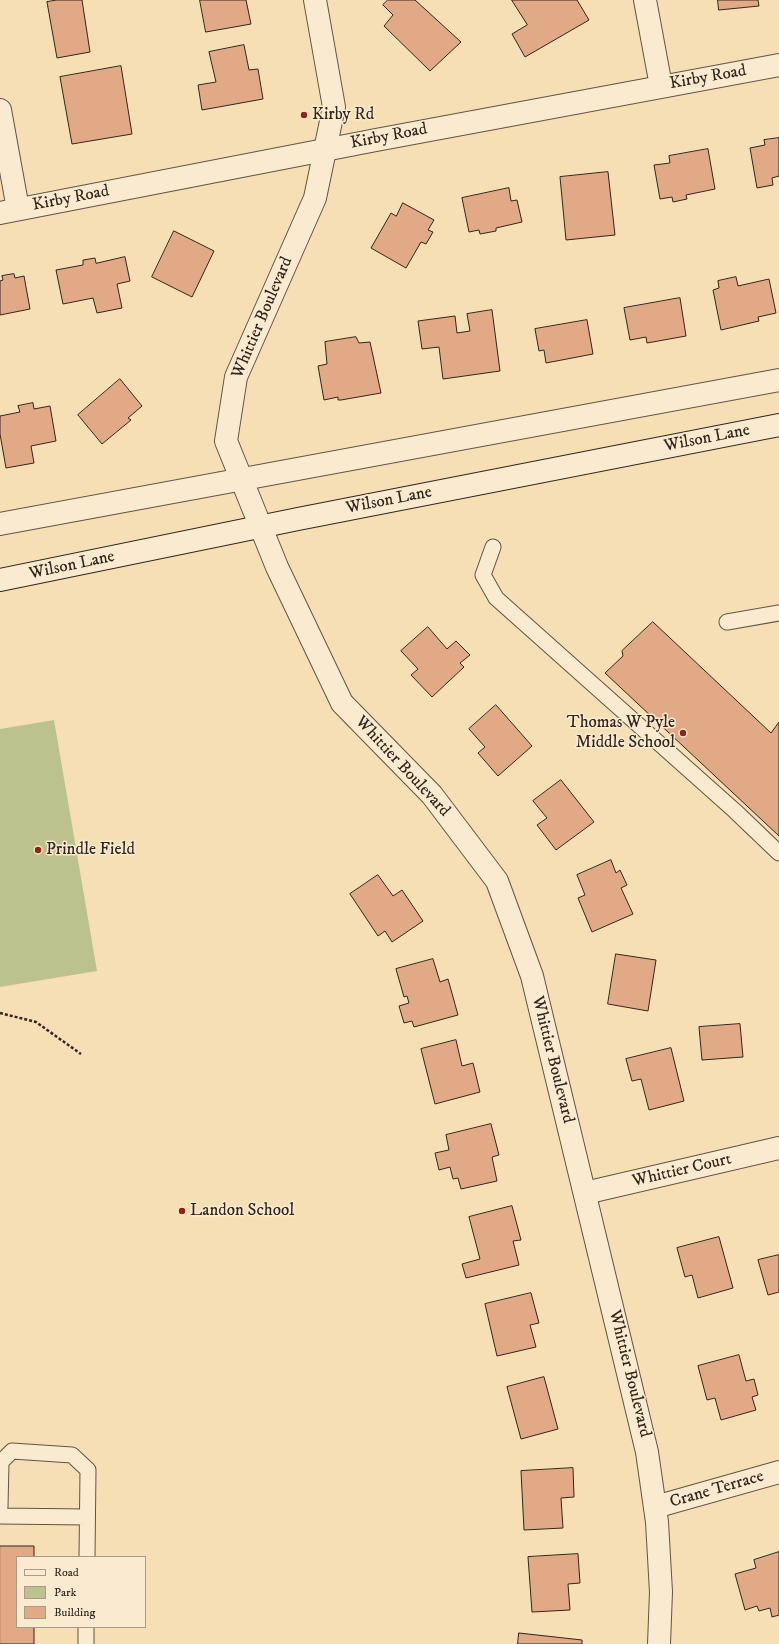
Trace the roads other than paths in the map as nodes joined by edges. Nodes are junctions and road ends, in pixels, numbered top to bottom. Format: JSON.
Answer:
{"nodes":[{"id":1,"x":315,"y":0,"type":"edge"},
{"id":2,"x":646,"y":0,"type":"edge"},
{"id":3,"x":779,"y":65,"type":"edge"},
{"id":4,"x":660,"y":86,"type":"junction"},
{"id":5,"x":0,"y":110,"type":"edge"},
{"id":6,"x":325,"y":150,"type":"junction"},
{"id":7,"x":9,"y":211,"type":"edge"},
{"id":8,"x":779,"y":380,"type":"edge"},
{"id":9,"x":779,"y":425,"type":"edge"},
{"id":10,"x":240,"y":480,"type":"junction"},
{"id":11,"x":0,"y":524,"type":"edge"},
{"id":12,"x":260,"y":527,"type":"junction"},
{"id":13,"x":493,"y":547,"type":"dead end"},
{"id":14,"x":0,"y":580,"type":"edge"},
{"id":15,"x":779,"y":613,"type":"edge"},
{"id":16,"x":727,"y":622,"type":"dead end"},
{"id":17,"x":779,"y":854,"type":"edge"},
{"id":18,"x":779,"y":1148,"type":"edge"},
{"id":19,"x":585,"y":1193,"type":"junction"},
{"id":20,"x":779,"y":1472,"type":"edge"},
{"id":21,"x":0,"y":1507,"type":"edge"},
{"id":22,"x":655,"y":1507,"type":"junction"},
{"id":23,"x":0,"y":1516,"type":"edge"},
{"id":24,"x":87,"y":1517,"type":"junction"},
{"id":25,"x":87,"y":1556,"type":"edge"},
{"id":26,"x":86,"y":1628,"type":"edge"},
{"id":27,"x":86,"y":1644,"type":"edge"},
{"id":28,"x":659,"y":1644,"type":"edge"}],
"edges":[{"from":1,"to":6,"type":"street","name":"Whittier Boulevard"},
{"from":2,"to":4,"type":"street"},
{"from":3,"to":4,"type":"street","name":"Kirby Road"},
{"from":4,"to":6,"type":"street","name":"Kirby Road"},
{"from":5,"to":7,"type":"street"},
{"from":6,"to":7,"type":"street","name":"Kirby Road"},
{"from":6,"to":10,"type":"street","name":"Whittier Boulevard"},
{"from":8,"to":10,"type":"street"},
{"from":9,"to":12,"type":"street","name":"Wilson Lane"},
{"from":10,"to":11,"type":"street"},
{"from":10,"to":12,"type":"street","name":"Whittier Boulevard"},
{"from":12,"to":14,"type":"street","name":"Wilson Lane"},
{"from":12,"to":19,"type":"street","name":"Whittier Boulevard"},
{"from":13,"to":17,"type":"lane"},
{"from":15,"to":16,"type":"lane"},
{"from":18,"to":19,"type":"street","name":"Whittier Court"},
{"from":19,"to":22,"type":"street","name":"Whittier Boulevard"},
{"from":20,"to":22,"type":"street","name":"Crane Terrace"},
{"from":21,"to":24,"type":"lane"},
{"from":22,"to":28,"type":"street","name":"Whittier Boulevard"},
{"from":23,"to":24,"type":"lane"},
{"from":24,"to":25,"type":"lane"},
{"from":26,"to":27,"type":"lane"}]}
